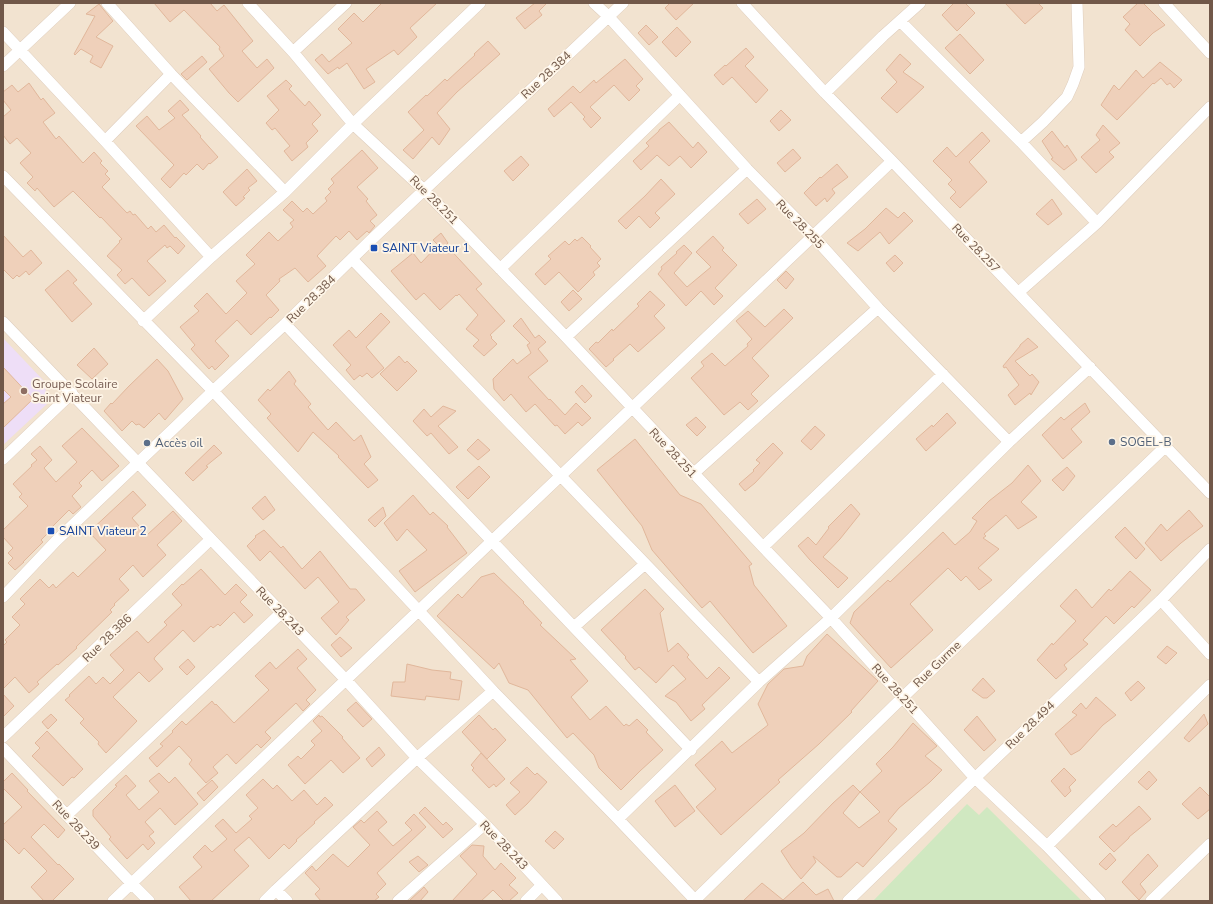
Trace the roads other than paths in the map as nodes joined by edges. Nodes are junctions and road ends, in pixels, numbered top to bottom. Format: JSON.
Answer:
{"nodes":[{"id":1,"x":70,"y":3,"type":"edge"},
{"id":2,"x":107,"y":3,"type":"edge"},
{"id":3,"x":248,"y":3,"type":"edge"},
{"id":4,"x":346,"y":3,"type":"edge"},
{"id":5,"x":480,"y":3,"type":"edge"},
{"id":6,"x":594,"y":3,"type":"edge"},
{"id":7,"x":623,"y":3,"type":"edge"},
{"id":8,"x":742,"y":3,"type":"edge"},
{"id":9,"x":920,"y":3,"type":"edge"},
{"id":10,"x":1076,"y":3,"type":"edge"},
{"id":11,"x":1164,"y":3,"type":"edge"},
{"id":12,"x":608,"y":16,"type":"junction"},
{"id":13,"x":900,"y":21,"type":"junction"},
{"id":14,"x":3,"y":32,"type":"edge"},
{"id":15,"x":20,"y":50,"type":"junction"},
{"id":16,"x":293,"y":52,"type":"junction"},
{"id":17,"x":1210,"y":54,"type":"edge"},
{"id":18,"x":3,"y":66,"type":"edge"},
{"id":19,"x":171,"y":74,"type":"junction"},
{"id":20,"x":825,"y":93,"type":"junction"},
{"id":21,"x":680,"y":95,"type":"junction"},
{"id":22,"x":1210,"y":108,"type":"edge"},
{"id":23,"x":353,"y":124,"type":"junction"},
{"id":24,"x":105,"y":141,"type":"junction"},
{"id":25,"x":1021,"y":142,"type":"junction"},
{"id":26,"x":892,"y":161,"type":"junction"},
{"id":27,"x":747,"y":169,"type":"junction"},
{"id":28,"x":3,"y":176,"type":"edge"},
{"id":29,"x":424,"y":190,"type":"junction"},
{"id":30,"x":285,"y":192,"type":"junction"},
{"id":31,"x":1097,"y":222,"type":"junction"},
{"id":32,"x":813,"y":236,"type":"junction"},
{"id":33,"x":211,"y":256,"type":"junction"},
{"id":34,"x":352,"y":259,"type":"junction"},
{"id":35,"x":500,"y":269,"type":"junction"},
{"id":36,"x":1019,"y":292,"type":"junction"},
{"id":37,"x":878,"y":308,"type":"junction"},
{"id":38,"x":143,"y":321,"type":"junction"},
{"id":39,"x":3,"y":322,"type":"edge"},
{"id":40,"x":285,"y":324,"type":"junction"},
{"id":41,"x":566,"y":337,"type":"junction"},
{"id":42,"x":1090,"y":367,"type":"junction"},
{"id":43,"x":943,"y":374,"type":"junction"},
{"id":44,"x":212,"y":391,"type":"junction"},
{"id":45,"x":72,"y":393,"type":"junction"},
{"id":46,"x":632,"y":409,"type":"junction"},
{"id":47,"x":1009,"y":442,"type":"junction"},
{"id":48,"x":1166,"y":446,"type":"junction"},
{"id":49,"x":3,"y":459,"type":"edge"},
{"id":50,"x":139,"y":463,"type":"junction"},
{"id":51,"x":693,"y":474,"type":"junction"},
{"id":52,"x":561,"y":476,"type":"junction"},
{"id":53,"x":1210,"y":493,"type":"edge"},
{"id":54,"x":212,"y":539,"type":"junction"},
{"id":55,"x":492,"y":542,"type":"junction"},
{"id":56,"x":762,"y":547,"type":"junction"},
{"id":57,"x":1210,"y":549,"type":"edge"},
{"id":58,"x":645,"y":564,"type":"junction"},
{"id":59,"x":3,"y":597,"type":"edge"},
{"id":60,"x":1161,"y":600,"type":"junction"},
{"id":61,"x":419,"y":611,"type":"junction"},
{"id":62,"x":282,"y":612,"type":"junction"},
{"id":63,"x":831,"y":618,"type":"junction"},
{"id":64,"x":574,"y":627,"type":"junction"},
{"id":65,"x":1210,"y":654,"type":"edge"},
{"id":66,"x":346,"y":680,"type":"junction"},
{"id":67,"x":759,"y":682,"type":"junction"},
{"id":68,"x":1210,"y":685,"type":"edge"},
{"id":69,"x":493,"y":691,"type":"junction"},
{"id":70,"x":902,"y":698,"type":"junction"},
{"id":71,"x":3,"y":737,"type":"edge"},
{"id":72,"x":3,"y":748,"type":"edge"},
{"id":73,"x":690,"y":750,"type":"junction"},
{"id":74,"x":417,"y":758,"type":"junction"},
{"id":75,"x":975,"y":778,"type":"junction"},
{"id":76,"x":67,"y":816,"type":"junction"},
{"id":77,"x":618,"y":819,"type":"junction"},
{"id":78,"x":485,"y":824,"type":"junction"},
{"id":79,"x":1210,"y":844,"type":"edge"},
{"id":80,"x":1047,"y":846,"type":"junction"},
{"id":81,"x":132,"y":884,"type":"junction"},
{"id":82,"x":542,"y":885,"type":"junction"},
{"id":83,"x":276,"y":890,"type":"junction"},
{"id":84,"x":113,"y":901,"type":"edge"},
{"id":85,"x":149,"y":901,"type":"edge"},
{"id":86,"x":265,"y":901,"type":"edge"},
{"id":87,"x":287,"y":901,"type":"edge"},
{"id":88,"x":398,"y":901,"type":"edge"},
{"id":89,"x":526,"y":901,"type":"edge"},
{"id":90,"x":557,"y":901,"type":"edge"},
{"id":91,"x":695,"y":901,"type":"edge"},
{"id":92,"x":848,"y":901,"type":"edge"},
{"id":93,"x":1100,"y":901,"type":"edge"},
{"id":94,"x":1151,"y":901,"type":"edge"}],
"edges":[{"from":1,"to":15,"type":"street"},
{"from":2,"to":19,"type":"street"},
{"from":3,"to":16,"type":"street","name":"Rue 28.251"},
{"from":4,"to":16,"type":"street"},
{"from":5,"to":23,"type":"street"},
{"from":6,"to":12,"type":"street","name":"Rue 28.255"},
{"from":7,"to":12,"type":"street","name":"Rue 28.384"},
{"from":8,"to":20,"type":"street","name":"Rue 28.257"},
{"from":9,"to":13,"type":"street"},
{"from":10,"to":25,"type":"street"},
{"from":11,"to":17,"type":"street"},
{"from":12,"to":21,"type":"street","name":"Rue 28.255"},
{"from":12,"to":29,"type":"street","name":"Rue 28.384"},
{"from":13,"to":20,"type":"street"},
{"from":13,"to":25,"type":"street"},
{"from":14,"to":15,"type":"street"},
{"from":15,"to":18,"type":"street"},
{"from":15,"to":24,"type":"street"},
{"from":16,"to":23,"type":"street","name":"Rue 28.251"},
{"from":19,"to":24,"type":"street"},
{"from":19,"to":30,"type":"street"},
{"from":20,"to":26,"type":"street","name":"Rue 28.257"},
{"from":21,"to":27,"type":"street","name":"Rue 28.255"},
{"from":21,"to":35,"type":"street"},
{"from":22,"to":31,"type":"street"},
{"from":23,"to":29,"type":"street","name":"Rue 28.251"},
{"from":23,"to":30,"type":"street"},
{"from":24,"to":33,"type":"street"},
{"from":25,"to":31,"type":"street"},
{"from":26,"to":32,"type":"street"},
{"from":26,"to":36,"type":"street","name":"Rue 28.257"},
{"from":27,"to":32,"type":"street","name":"Rue 28.255"},
{"from":27,"to":41,"type":"street"},
{"from":28,"to":38,"type":"street"},
{"from":29,"to":34,"type":"street","name":"Rue 28.384"},
{"from":29,"to":35,"type":"street","name":"Rue 28.251"},
{"from":30,"to":33,"type":"street"},
{"from":31,"to":36,"type":"street"},
{"from":32,"to":37,"type":"street","name":"Rue 28.255"},
{"from":32,"to":46,"type":"street"},
{"from":33,"to":38,"type":"street"},
{"from":34,"to":40,"type":"street","name":"Rue 28.384"},
{"from":34,"to":52,"type":"street"},
{"from":35,"to":41,"type":"street","name":"Rue 28.251"},
{"from":36,"to":42,"type":"street","name":"Rue 28.257"},
{"from":37,"to":43,"type":"street","name":"Rue 28.255"},
{"from":37,"to":51,"type":"street"},
{"from":38,"to":44,"type":"street"},
{"from":39,"to":45,"type":"street","name":"Rue 28.243"},
{"from":40,"to":44,"type":"street","name":"Rue 28.384"},
{"from":40,"to":55,"type":"street"},
{"from":41,"to":46,"type":"street","name":"Rue 28.251"},
{"from":42,"to":47,"type":"street"},
{"from":42,"to":48,"type":"street","name":"Rue 28.257"},
{"from":43,"to":47,"type":"street","name":"Rue 28.255"},
{"from":43,"to":56,"type":"street"},
{"from":44,"to":50,"type":"street","name":"Rue 28.384"},
{"from":44,"to":61,"type":"street"},
{"from":45,"to":49,"type":"street"},
{"from":45,"to":50,"type":"street","name":"Rue 28.243"},
{"from":46,"to":51,"type":"street","name":"Rue 28.251"},
{"from":46,"to":52,"type":"street"},
{"from":47,"to":63,"type":"street"},
{"from":48,"to":53,"type":"street","name":"Rue 28.257"},
{"from":48,"to":70,"type":"street","name":"Rue Gurme"},
{"from":50,"to":54,"type":"street","name":"Rue 28.243"},
{"from":50,"to":59,"type":"street","name":"Rue 28.384"},
{"from":51,"to":56,"type":"street","name":"Rue 28.251"},
{"from":52,"to":55,"type":"street"},
{"from":52,"to":58,"type":"street"},
{"from":54,"to":62,"type":"street","name":"Rue 28.243"},
{"from":54,"to":71,"type":"street","name":"Rue 28.386"},
{"from":55,"to":61,"type":"street"},
{"from":55,"to":64,"type":"street"},
{"from":56,"to":63,"type":"street","name":"Rue 28.251"},
{"from":57,"to":60,"type":"street","name":"Rue 28.494"},
{"from":58,"to":64,"type":"street"},
{"from":58,"to":67,"type":"street"},
{"from":60,"to":65,"type":"street"},
{"from":60,"to":75,"type":"street","name":"Rue 28.494"},
{"from":61,"to":66,"type":"street"},
{"from":61,"to":69,"type":"street"},
{"from":62,"to":66,"type":"street","name":"Rue 28.243"},
{"from":62,"to":76,"type":"street"},
{"from":63,"to":67,"type":"street"},
{"from":63,"to":70,"type":"street","name":"Rue 28.251"},
{"from":64,"to":73,"type":"street"},
{"from":66,"to":74,"type":"street","name":"Rue 28.243"},
{"from":66,"to":81,"type":"street"},
{"from":67,"to":73,"type":"street"},
{"from":68,"to":80,"type":"street"},
{"from":69,"to":74,"type":"street"},
{"from":69,"to":77,"type":"street"},
{"from":70,"to":75,"type":"street","name":"Rue 28.251"},
{"from":70,"to":91,"type":"street","name":"Rue Gurme"},
{"from":72,"to":76,"type":"street","name":"Rue 28.239"},
{"from":73,"to":77,"type":"street"},
{"from":74,"to":78,"type":"street","name":"Rue 28.243"},
{"from":74,"to":83,"type":"street"},
{"from":75,"to":80,"type":"street","name":"Rue 28.251"},
{"from":75,"to":92,"type":"street","name":"Rue 28.494"},
{"from":76,"to":81,"type":"street","name":"Rue 28.239"},
{"from":77,"to":91,"type":"street"},
{"from":78,"to":82,"type":"street","name":"Rue 28.243"},
{"from":78,"to":88,"type":"street"},
{"from":79,"to":94,"type":"street"},
{"from":80,"to":93,"type":"street","name":"Rue 28.251"},
{"from":81,"to":84,"type":"street"},
{"from":81,"to":85,"type":"street","name":"Rue 28.239"},
{"from":82,"to":89,"type":"street"},
{"from":82,"to":90,"type":"street","name":"Rue 28.243"},
{"from":83,"to":86,"type":"street"},
{"from":83,"to":87,"type":"street"}]}
